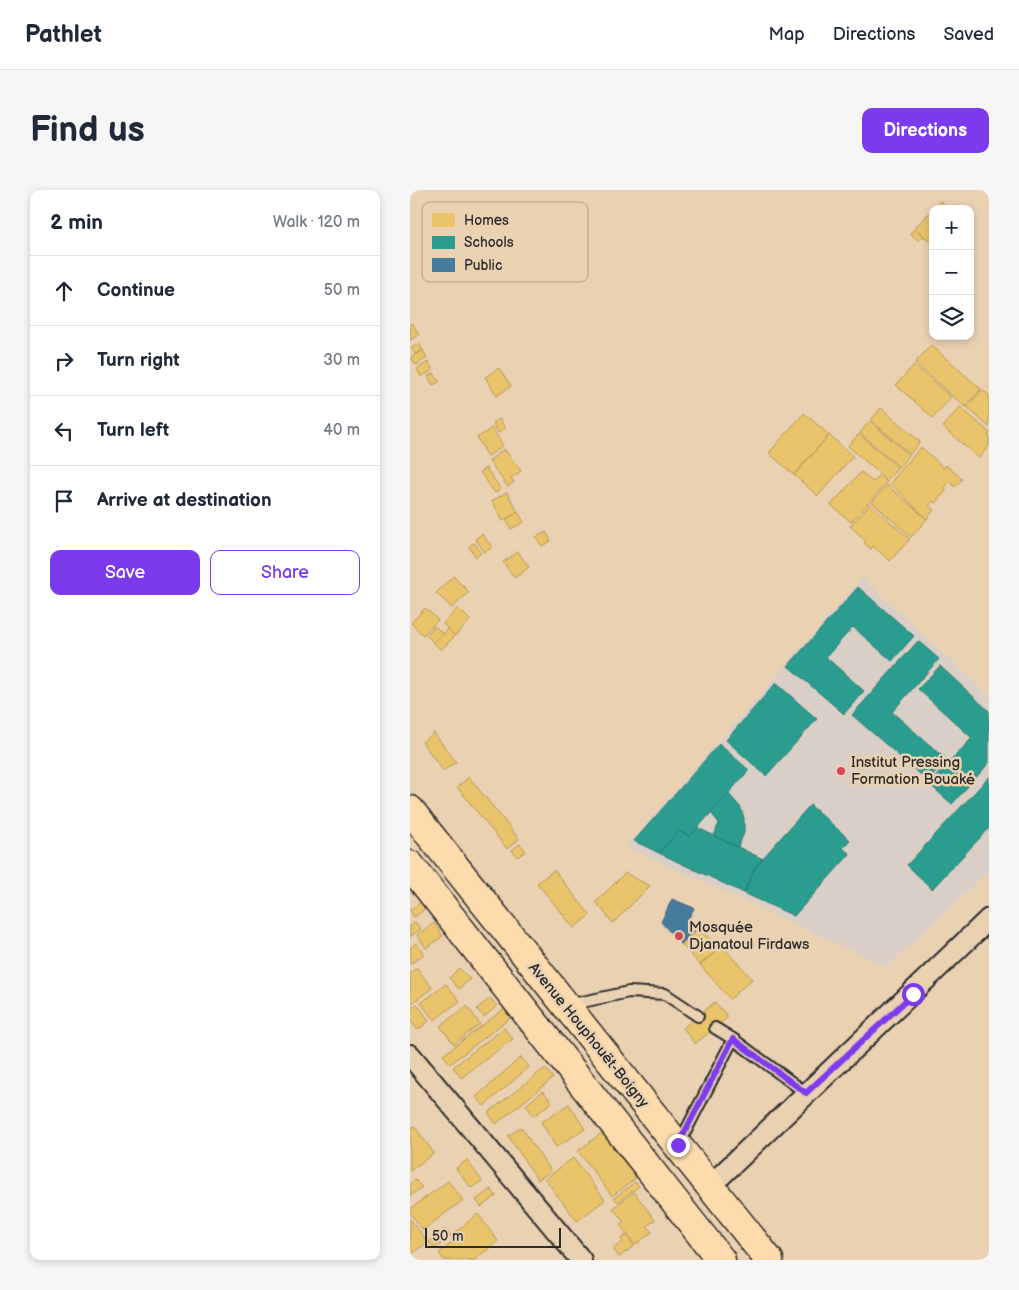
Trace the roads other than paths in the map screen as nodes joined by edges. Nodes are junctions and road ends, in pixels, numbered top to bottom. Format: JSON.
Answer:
{"nodes":[{"id":1,"x":410,"y":810,"type":"edge"},
{"id":2,"x":410,"y":865,"type":"edge"},
{"id":3,"x":989,"y":919,"type":"edge"},
{"id":4,"x":564,"y":1006,"type":"junction"},
{"id":5,"x":698,"y":1016,"type":"dead end"},
{"id":6,"x":715,"y":1028,"type":"dead end"},
{"id":7,"x":733,"y":1039,"type":"junction"},
{"id":8,"x":410,"y":1055,"type":"edge"},
{"id":9,"x":806,"y":1093,"type":"junction"},
{"id":10,"x":678,"y":1145,"type":"junction"},
{"id":11,"x":710,"y":1186,"type":"junction"},
{"id":12,"x":582,"y":1260,"type":"edge"},
{"id":13,"x":721,"y":1260,"type":"edge"},
{"id":14,"x":769,"y":1260,"type":"edge"}],
"edges":[{"from":1,"to":4,"type":"highway","name":"Avenue Houphouët-Boigny"},
{"from":2,"to":13,"type":"highway"},
{"from":3,"to":9,"type":"street"},
{"from":4,"to":5,"type":"lane"},
{"from":4,"to":10,"type":"highway","name":"Avenue Houphouët-Boigny"},
{"from":6,"to":7,"type":"lane"},
{"from":7,"to":9,"type":"lane"},
{"from":7,"to":10,"type":"lane"},
{"from":8,"to":12,"type":"street"},
{"from":9,"to":11,"type":"street"},
{"from":10,"to":11,"type":"highway","name":"Avenue Houphouët-Boigny"},
{"from":11,"to":14,"type":"highway","name":"Avenue Houphouët-Boigny"}]}
